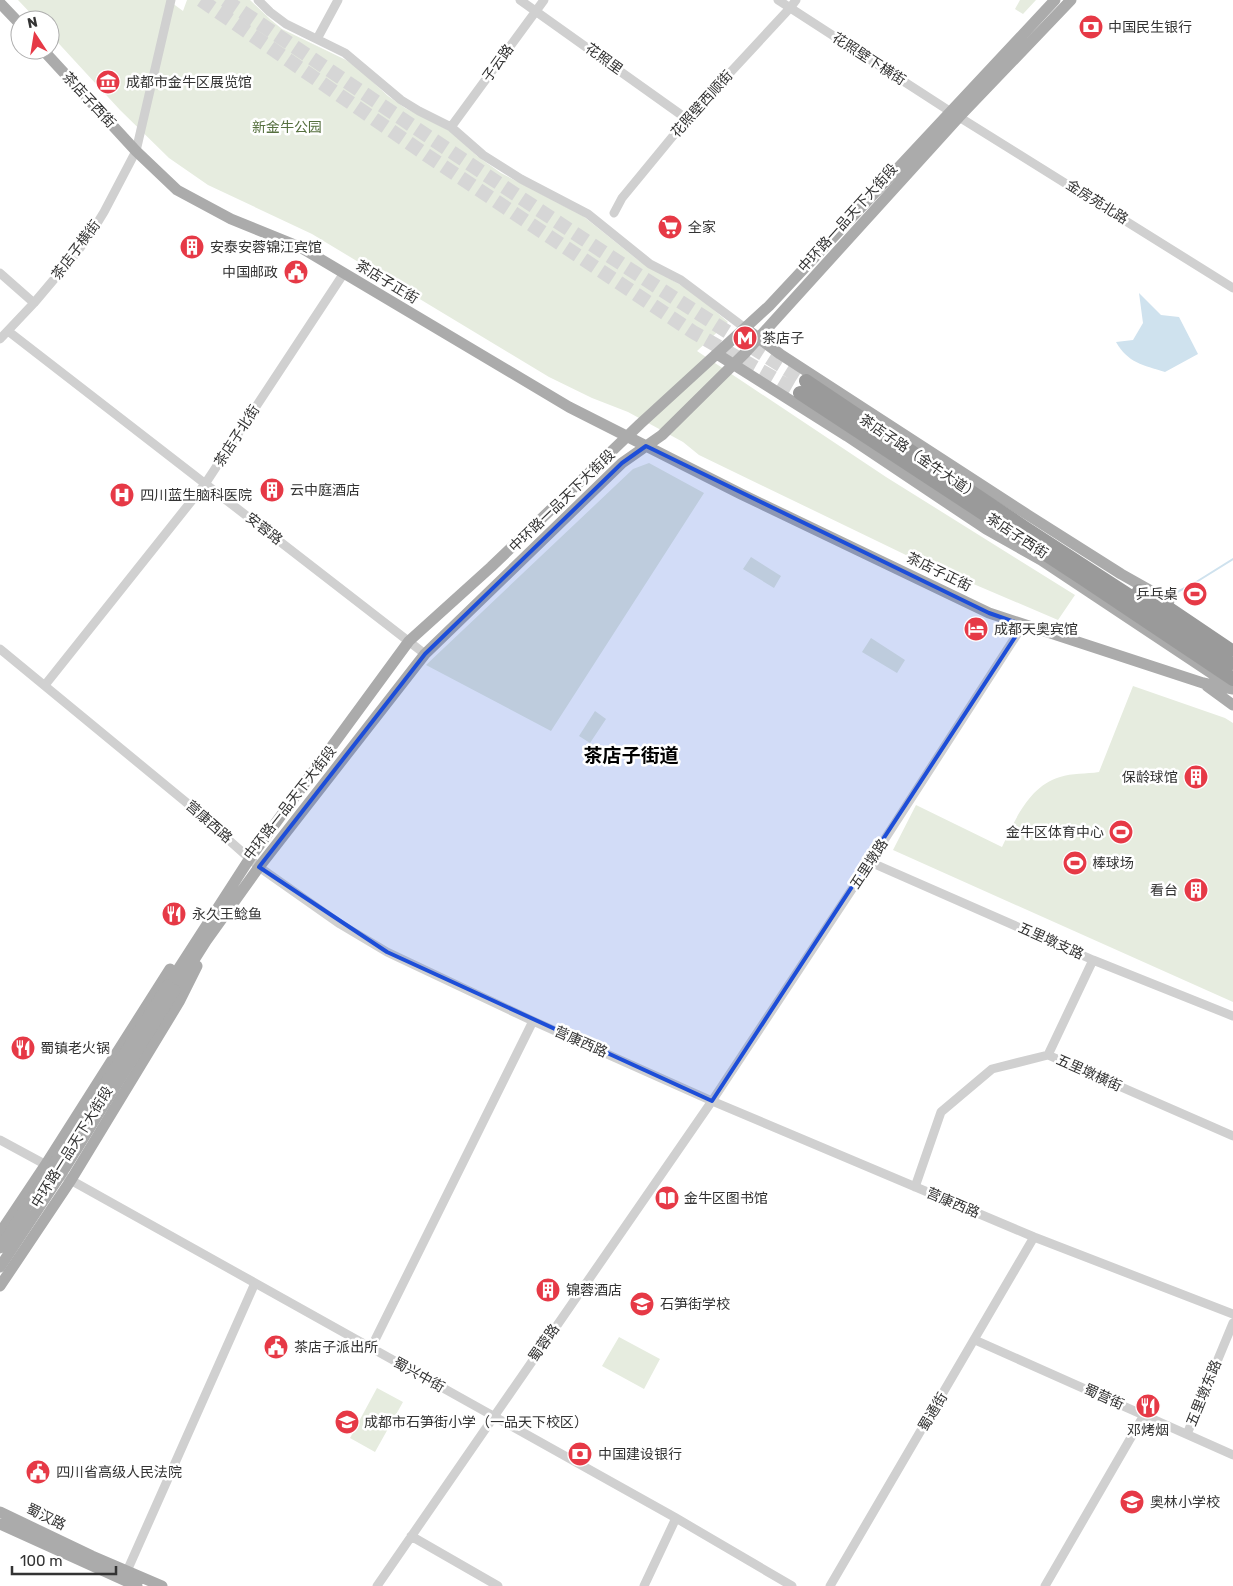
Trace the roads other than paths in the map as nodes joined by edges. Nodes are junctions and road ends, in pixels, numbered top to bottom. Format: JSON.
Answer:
{"nodes":[{"id":1,"x":171,"y":0,"type":"edge"},
{"id":2,"x":258,"y":0,"type":"edge"},
{"id":3,"x":338,"y":0,"type":"edge"},
{"id":4,"x":520,"y":0,"type":"edge"},
{"id":5,"x":544,"y":0,"type":"edge"},
{"id":6,"x":778,"y":0,"type":"edge"},
{"id":7,"x":796,"y":0,"type":"edge"},
{"id":8,"x":1055,"y":0,"type":"edge"},
{"id":9,"x":1070,"y":0,"type":"edge"},
{"id":10,"x":0,"y":3,"type":"edge"},
{"id":11,"x":790,"y":8,"type":"junction"},
{"id":12,"x":536,"y":11,"type":"junction"},
{"id":13,"x":10,"y":14,"type":"edge"},
{"id":14,"x":317,"y":39,"type":"junction"},
{"id":15,"x":52,"y":60,"type":"edge"},
{"id":16,"x":955,"y":114,"type":"junction"},
{"id":17,"x":687,"y":119,"type":"junction"},
{"id":18,"x":452,"y":126,"type":"junction"},
{"id":19,"x":136,"y":151,"type":"junction"},
{"id":20,"x":614,"y":214,"type":"dead end"},
{"id":21,"x":0,"y":273,"type":"edge"},
{"id":22,"x":344,"y":274,"type":"junction"},
{"id":23,"x":1233,"y":288,"type":"edge"},
{"id":24,"x":34,"y":303,"type":"junction"},
{"id":25,"x":745,"y":328,"type":"junction"},
{"id":26,"x":8,"y":331,"type":"junction"},
{"id":27,"x":0,"y":339,"type":"edge"},
{"id":28,"x":759,"y":339,"type":"junction"},
{"id":29,"x":717,"y":354,"type":"junction"},
{"id":30,"x":733,"y":364,"type":"junction"},
{"id":31,"x":803,"y":387,"type":"joint"},
{"id":32,"x":628,"y":437,"type":"junction"},
{"id":33,"x":646,"y":446,"type":"junction"},
{"id":34,"x":205,"y":484,"type":"junction"},
{"id":35,"x":1026,"y":528,"type":"junction"},
{"id":36,"x":1097,"y":574,"type":"junction"},
{"id":37,"x":1121,"y":574,"type":"junction"},
{"id":38,"x":1023,"y":625,"type":"junction"},
{"id":39,"x":409,"y":641,"type":"junction"},
{"id":40,"x":1233,"y":644,"type":"edge"},
{"id":41,"x":0,"y":649,"type":"edge"},
{"id":42,"x":1233,"y":652,"type":"edge"},
{"id":43,"x":425,"y":654,"type":"junction"},
{"id":44,"x":1233,"y":663,"type":"edge"},
{"id":45,"x":1233,"y":679,"type":"edge"},
{"id":46,"x":1203,"y":683,"type":"junction"},
{"id":47,"x":45,"y":685,"type":"junction"},
{"id":48,"x":1233,"y":688,"type":"edge"},
{"id":49,"x":1233,"y":705,"type":"edge"},
{"id":50,"x":250,"y":858,"type":"junction"},
{"id":51,"x":870,"y":862,"type":"junction"},
{"id":52,"x":258,"y":867,"type":"junction"},
{"id":53,"x":201,"y":941,"type":"junction"},
{"id":54,"x":1093,"y":960,"type":"junction"},
{"id":55,"x":172,"y":987,"type":"junction"},
{"id":56,"x":1233,"y":1016,"type":"edge"},
{"id":57,"x":533,"y":1021,"type":"junction"},
{"id":58,"x":1048,"y":1055,"type":"junction"},
{"id":59,"x":712,"y":1101,"type":"junction"},
{"id":60,"x":1233,"y":1136,"type":"edge"},
{"id":61,"x":0,"y":1140,"type":"edge"},
{"id":62,"x":46,"y":1164,"type":"junction"},
{"id":63,"x":71,"y":1180,"type":"junction"},
{"id":64,"x":915,"y":1187,"type":"junction"},
{"id":65,"x":0,"y":1233,"type":"edge"},
{"id":66,"x":1034,"y":1237,"type":"junction"},
{"id":67,"x":0,"y":1248,"type":"edge"},
{"id":68,"x":0,"y":1267,"type":"edge"},
{"id":69,"x":255,"y":1284,"type":"junction"},
{"id":70,"x":0,"y":1286,"type":"edge"},
{"id":71,"x":1233,"y":1314,"type":"edge"},
{"id":72,"x":1233,"y":1323,"type":"edge"},
{"id":73,"x":975,"y":1340,"type":"junction"},
{"id":74,"x":371,"y":1348,"type":"junction"},
{"id":75,"x":1144,"y":1415,"type":"junction"},
{"id":76,"x":494,"y":1416,"type":"junction"},
{"id":77,"x":1187,"y":1434,"type":"junction"},
{"id":78,"x":1233,"y":1455,"type":"edge"},
{"id":79,"x":0,"y":1512,"type":"edge"},
{"id":80,"x":676,"y":1518,"type":"junction"},
{"id":81,"x":0,"y":1524,"type":"edge"},
{"id":82,"x":411,"y":1536,"type":"junction"},
{"id":83,"x":127,"y":1571,"type":"junction"},
{"id":84,"x":137,"y":1586,"type":"edge"},
{"id":85,"x":162,"y":1586,"type":"edge"},
{"id":86,"x":377,"y":1586,"type":"edge"},
{"id":87,"x":498,"y":1586,"type":"edge"},
{"id":88,"x":644,"y":1586,"type":"edge"},
{"id":89,"x":792,"y":1586,"type":"edge"},
{"id":90,"x":830,"y":1586,"type":"edge"},
{"id":91,"x":1045,"y":1586,"type":"edge"}],
"edges":[{"from":1,"to":19,"type":"street","name":"茶店子横街"},
{"from":2,"to":14,"type":"street"},
{"from":3,"to":14,"type":"street"},
{"from":4,"to":12,"type":"street","name":"花照里"},
{"from":5,"to":12,"type":"street","name":"子云路"},
{"from":6,"to":11,"type":"street","name":"花照壁下横街"},
{"from":7,"to":11,"type":"street","name":"花照壁西顺街"},
{"from":8,"to":16,"type":"main road","name":"中环路一品天下大街段"},
{"from":9,"to":16,"type":"main road","name":"中环路一品天下大街段"},
{"from":10,"to":13,"type":"main road"},
{"from":11,"to":16,"type":"street","name":"花照壁下横街"},
{"from":11,"to":17,"type":"street","name":"花照壁西顺街"},
{"from":12,"to":17,"type":"street","name":"花照里"},
{"from":12,"to":18,"type":"street","name":"子云路"},
{"from":14,"to":18,"type":"street"},
{"from":15,"to":19,"type":"main road","name":"茶店子西街"},
{"from":16,"to":23,"type":"street","name":"金房苑北路"},
{"from":16,"to":25,"type":"main road","name":"中环路一品天下大街段"},
{"from":16,"to":28,"type":"main road","name":"中环路一品天下大街段"},
{"from":17,"to":20,"type":"street","name":"花照壁西顺街"},
{"from":18,"to":25,"type":"street"},
{"from":19,"to":22,"type":"main road","name":"茶店子正街"},
{"from":19,"to":24,"type":"street","name":"茶店子横街"},
{"from":21,"to":24,"type":"street"},
{"from":22,"to":32,"type":"main road","name":"茶店子正街"},
{"from":22,"to":34,"type":"street","name":"茶店子北街"},
{"from":24,"to":26,"type":"street","name":"茶店子横街"},
{"from":25,"to":28,"type":"main road"},
{"from":25,"to":29,"type":"main road","name":"中环路一品天下大街段"},
{"from":26,"to":27,"type":"street","name":"茶店子横街"},
{"from":26,"to":34,"type":"street","name":"安蓉路"},
{"from":28,"to":30,"type":"main road","name":"中环路一品天下大街段"},
{"from":28,"to":37,"type":"main road"},
{"from":29,"to":30,"type":"main road"},
{"from":29,"to":32,"type":"main road","name":"中环路一品天下大街段"},
{"from":30,"to":33,"type":"main road","name":"中环路一品天下大街段"},
{"from":30,"to":48,"type":"main road"},
{"from":31,"to":35,"type":"highway","name":"茶店子路（金牛大道）"},
{"from":31,"to":45,"type":"highway","name":"茶店子西街"},
{"from":32,"to":33,"type":"main road","name":"茶店子正街"},
{"from":32,"to":39,"type":"main road","name":"中环路一品天下大街段"},
{"from":33,"to":38,"type":"main road","name":"茶店子正街"},
{"from":33,"to":43,"type":"main road","name":"中环路一品天下大街段"},
{"from":34,"to":39,"type":"street","name":"安蓉路"},
{"from":34,"to":47,"type":"street","name":"茶店子北街"},
{"from":35,"to":36,"type":"highway","name":"茶店子路（金牛大道）"},
{"from":35,"to":37,"type":"main road"},
{"from":36,"to":42,"type":"highway"},
{"from":36,"to":44,"type":"highway","name":"茶店子路（金牛大道）"},
{"from":37,"to":40,"type":"main road"},
{"from":38,"to":46,"type":"main road","name":"茶店子正街"},
{"from":38,"to":51,"type":"street","name":"五里墩路"},
{"from":39,"to":43,"type":"street","name":"安蓉路"},
{"from":39,"to":50,"type":"main road","name":"中环路一品天下大街段"},
{"from":41,"to":47,"type":"street","name":"营康西路"},
{"from":43,"to":52,"type":"main road","name":"中环路一品天下大街段"},
{"from":46,"to":48,"type":"main road","name":"茶店子正街"},
{"from":46,"to":49,"type":"main road"},
{"from":47,"to":50,"type":"street","name":"营康西路"},
{"from":50,"to":52,"type":"street","name":"营康西路"},
{"from":50,"to":53,"type":"main road","name":"中环路一品天下大街段"},
{"from":51,"to":54,"type":"street","name":"五里墩支路"},
{"from":51,"to":59,"type":"street","name":"五里墩路"},
{"from":52,"to":53,"type":"main road","name":"中环路一品天下大街段"},
{"from":52,"to":57,"type":"street","name":"营康西路"},
{"from":53,"to":55,"type":"main road","name":"中环路一品天下大街段"},
{"from":53,"to":62,"type":"main road","name":"中环路一品天下大街段"},
{"from":53,"to":63,"type":"main road","name":"中环路一品天下大街段"},
{"from":54,"to":56,"type":"street","name":"五里墩支路"},
{"from":54,"to":58,"type":"street"},
{"from":55,"to":67,"type":"main road","bridge":true},
{"from":55,"to":68,"type":"main road","bridge":true},
{"from":57,"to":59,"type":"street","name":"营康西路"},
{"from":57,"to":74,"type":"street"},
{"from":58,"to":60,"type":"street","name":"五里墩横街"},
{"from":58,"to":64,"type":"street","name":"五里墩横街"},
{"from":59,"to":64,"type":"street","name":"营康西路"},
{"from":59,"to":76,"type":"street","name":"蜀蓉路"},
{"from":61,"to":62,"type":"street","name":"蜀兴中街"},
{"from":62,"to":63,"type":"street","name":"蜀兴中街"},
{"from":62,"to":65,"type":"main road","name":"中环路一品天下大街段"},
{"from":63,"to":69,"type":"street","name":"蜀兴中街"},
{"from":63,"to":70,"type":"main road","name":"中环路一品天下大街段"},
{"from":64,"to":66,"type":"street","name":"营康西路"},
{"from":66,"to":71,"type":"street","name":"营康西路"},
{"from":66,"to":73,"type":"street","name":"蜀通街"},
{"from":69,"to":74,"type":"street","name":"蜀兴中街"},
{"from":69,"to":83,"type":"street"},
{"from":72,"to":77,"type":"street","name":"五里墩东路"},
{"from":73,"to":75,"type":"street","name":"蜀营街"},
{"from":73,"to":90,"type":"street","name":"蜀通街"},
{"from":74,"to":76,"type":"street","name":"蜀兴中街"},
{"from":75,"to":77,"type":"street","name":"蜀营街"},
{"from":75,"to":91,"type":"street"},
{"from":76,"to":80,"type":"street","name":"蜀兴中街"},
{"from":76,"to":82,"type":"street","name":"蜀蓉路"},
{"from":77,"to":78,"type":"street","name":"蜀营街"},
{"from":79,"to":83,"type":"main road","name":"蜀汉路"},
{"from":80,"to":88,"type":"street"},
{"from":80,"to":89,"type":"street","name":"蜀兴中街"},
{"from":81,"to":84,"type":"main road","name":"蜀汉路"},
{"from":82,"to":86,"type":"street","name":"蜀蓉路"},
{"from":82,"to":87,"type":"street"},
{"from":83,"to":85,"type":"main road","name":"蜀汉路"}]}
